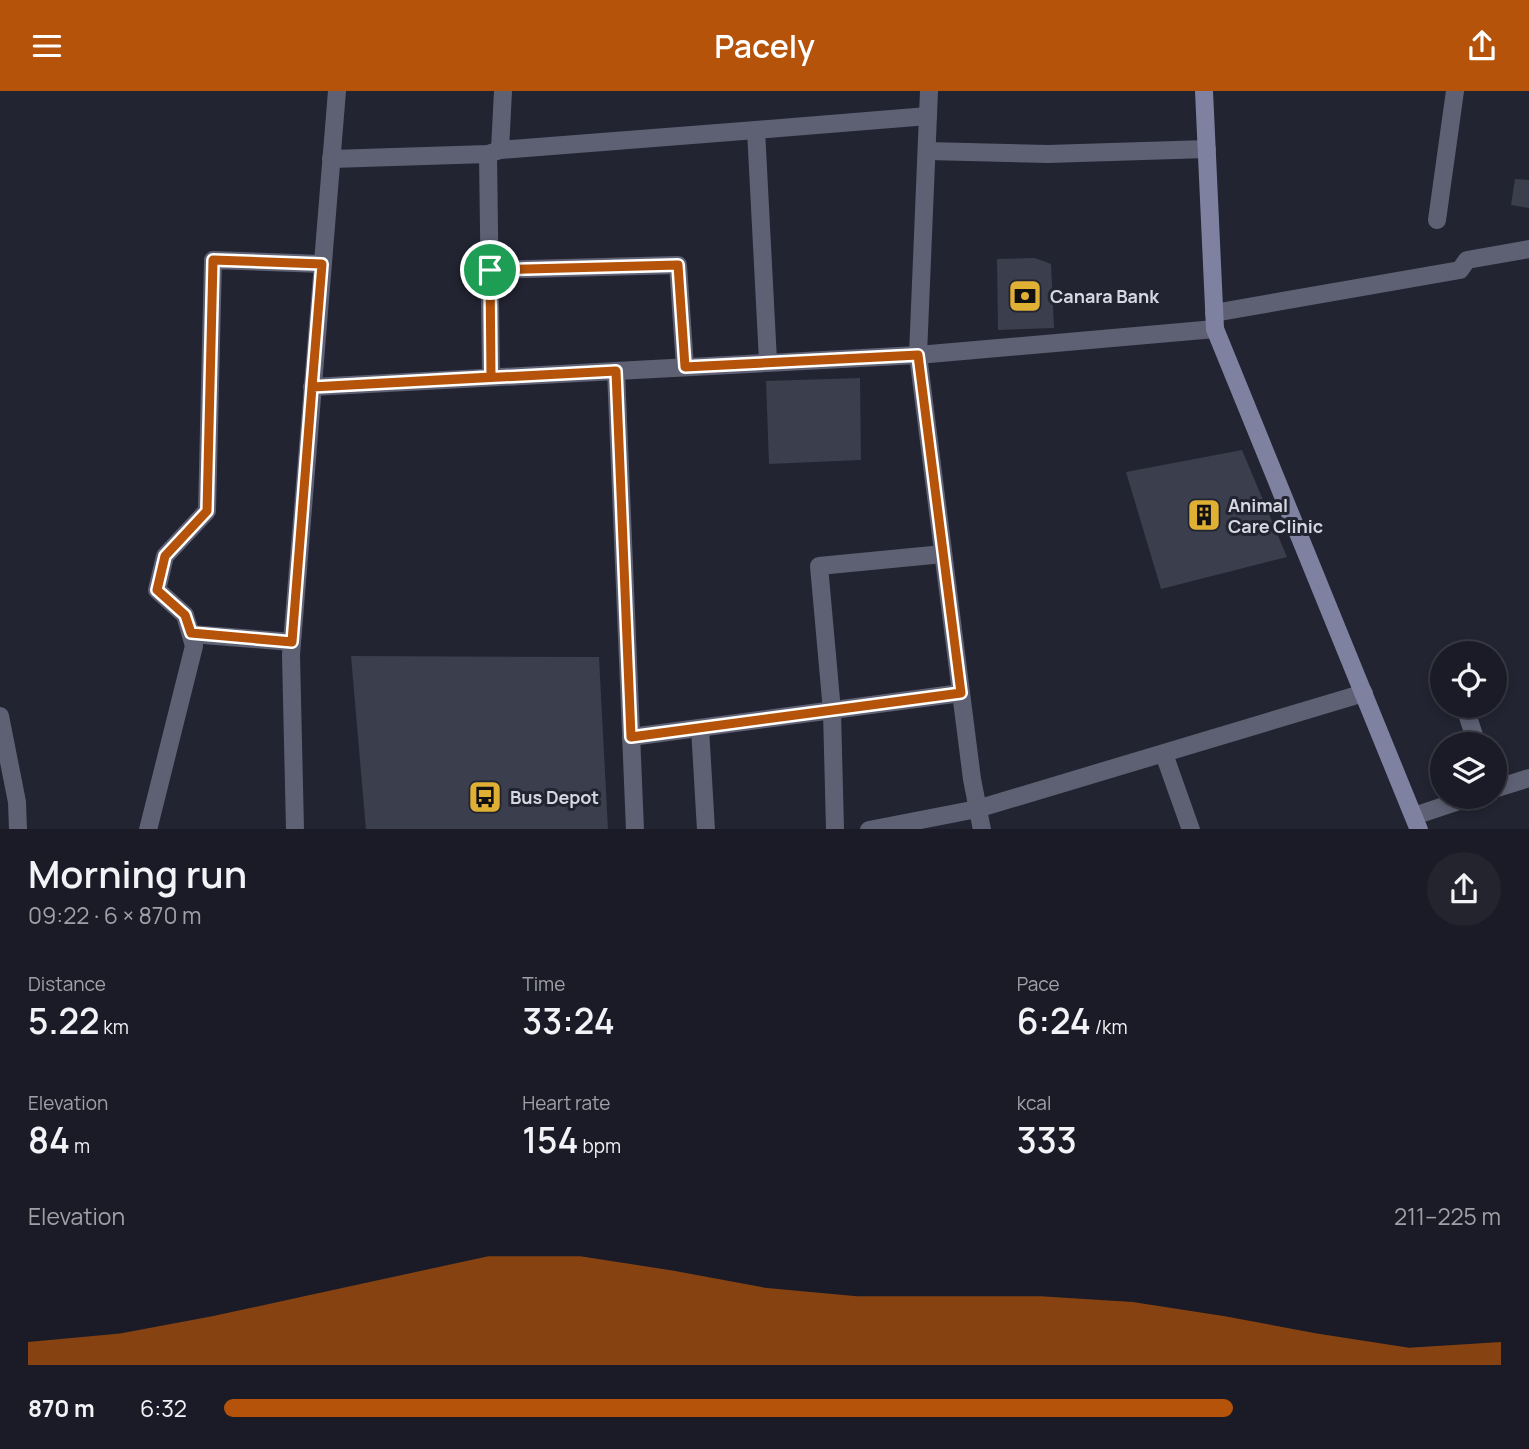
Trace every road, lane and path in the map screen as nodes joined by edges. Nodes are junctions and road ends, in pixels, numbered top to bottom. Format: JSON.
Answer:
{"nodes":[{"id":1,"x":337,"y":91,"type":"edge"},
{"id":2,"x":503,"y":91,"type":"edge"},
{"id":3,"x":929,"y":91,"type":"edge"},
{"id":4,"x":1204,"y":91,"type":"edge"},
{"id":5,"x":1455,"y":91,"type":"edge"},
{"id":6,"x":928,"y":116,"type":"junction"},
{"id":7,"x":756,"y":130,"type":"junction"},
{"id":8,"x":1207,"y":149,"type":"junction"},
{"id":9,"x":927,"y":151,"type":"junction"},
{"id":10,"x":494,"y":152,"type":"junction"},
{"id":11,"x":331,"y":159,"type":"junction"},
{"id":12,"x":1437,"y":220,"type":"dead end"},
{"id":13,"x":1529,"y":249,"type":"edge"},
{"id":14,"x":322,"y":264,"type":"junction"},
{"id":15,"x":490,"y":270,"type":"junction"},
{"id":16,"x":1215,"y":321,"type":"junction"},
{"id":17,"x":918,"y":355,"type":"junction"},
{"id":18,"x":768,"y":362,"type":"junction"},
{"id":19,"x":685,"y":367,"type":"junction"},
{"id":20,"x":616,"y":371,"type":"junction"},
{"id":21,"x":491,"y":377,"type":"junction"},
{"id":22,"x":312,"y":387,"type":"junction"},
{"id":23,"x":943,"y":555,"type":"junction"},
{"id":24,"x":191,"y":633,"type":"junction"},
{"id":25,"x":292,"y":642,"type":"junction"},
{"id":26,"x":961,"y":693,"type":"junction"},
{"id":27,"x":1363,"y":693,"type":"junction"},
{"id":28,"x":832,"y":711,"type":"junction"},
{"id":29,"x":0,"y":716,"type":"edge"},
{"id":30,"x":700,"y":728,"type":"junction"},
{"id":31,"x":631,"y":737,"type":"junction"},
{"id":32,"x":1164,"y":754,"type":"junction"},
{"id":33,"x":1529,"y":778,"type":"edge"},
{"id":34,"x":1507,"y":785,"type":"edge"},
{"id":35,"x":977,"y":809,"type":"junction"},
{"id":36,"x":1446,"y":809,"type":"edge"},
{"id":37,"x":1416,"y":823,"type":"edge"},
{"id":38,"x":18,"y":829,"type":"edge"},
{"id":39,"x":148,"y":829,"type":"edge"},
{"id":40,"x":295,"y":829,"type":"edge"},
{"id":41,"x":635,"y":829,"type":"edge"},
{"id":42,"x":706,"y":829,"type":"edge"},
{"id":43,"x":835,"y":829,"type":"edge"},
{"id":44,"x":869,"y":829,"type":"edge"},
{"id":45,"x":982,"y":829,"type":"edge"},
{"id":46,"x":1191,"y":829,"type":"edge"}],
"edges":[{"from":1,"to":11,"type":"street"},
{"from":2,"to":10,"type":"street"},
{"from":3,"to":6,"type":"street"},
{"from":4,"to":8,"type":"main road"},
{"from":5,"to":12,"type":"street"},
{"from":6,"to":7,"type":"street"},
{"from":6,"to":9,"type":"street"},
{"from":7,"to":10,"type":"street"},
{"from":7,"to":18,"type":"street"},
{"from":8,"to":9,"type":"street"},
{"from":8,"to":16,"type":"main road"},
{"from":9,"to":17,"type":"street"},
{"from":10,"to":11,"type":"street"},
{"from":10,"to":15,"type":"street"},
{"from":11,"to":14,"type":"street"},
{"from":13,"to":16,"type":"street"},
{"from":14,"to":22,"type":"street"},
{"from":14,"to":24,"type":"street"},
{"from":15,"to":19,"type":"street"},
{"from":15,"to":21,"type":"street"},
{"from":16,"to":17,"type":"street"},
{"from":16,"to":27,"type":"main road"},
{"from":17,"to":18,"type":"street"},
{"from":17,"to":23,"type":"street"},
{"from":18,"to":19,"type":"street"},
{"from":19,"to":20,"type":"street"},
{"from":20,"to":21,"type":"street"},
{"from":20,"to":31,"type":"street"},
{"from":21,"to":22,"type":"street"},
{"from":22,"to":25,"type":"street"},
{"from":23,"to":26,"type":"street"},
{"from":23,"to":28,"type":"street"},
{"from":24,"to":25,"type":"street"},
{"from":24,"to":39,"type":"street"},
{"from":25,"to":40,"type":"street"},
{"from":26,"to":28,"type":"street"},
{"from":26,"to":35,"type":"street"},
{"from":27,"to":32,"type":"street"},
{"from":27,"to":37,"type":"main road"},
{"from":28,"to":30,"type":"street"},
{"from":28,"to":43,"type":"street"},
{"from":29,"to":38,"type":"street"},
{"from":30,"to":31,"type":"street"},
{"from":30,"to":42,"type":"street"},
{"from":31,"to":41,"type":"street"},
{"from":32,"to":35,"type":"street"},
{"from":32,"to":46,"type":"street"},
{"from":33,"to":34,"type":"street"},
{"from":35,"to":44,"type":"street"},
{"from":35,"to":45,"type":"street"},
{"from":36,"to":37,"type":"street"}]}
